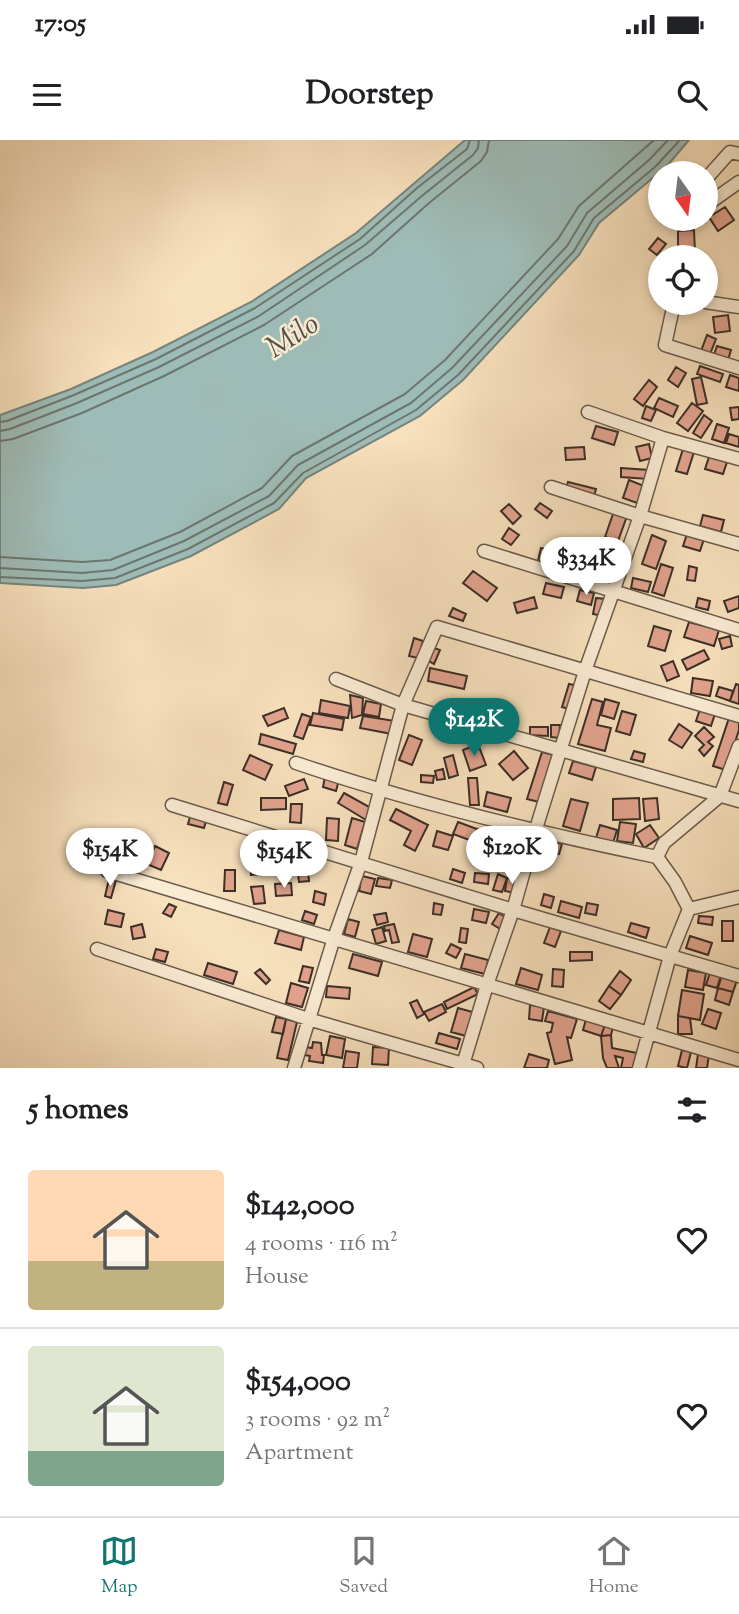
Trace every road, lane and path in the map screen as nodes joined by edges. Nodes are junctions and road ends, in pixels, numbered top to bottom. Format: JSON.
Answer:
{"nodes":[{"id":1,"x":739,"y":154,"type":"edge"},
{"id":2,"x":718,"y":165,"type":"edge"},
{"id":3,"x":739,"y":182,"type":"edge"},
{"id":4,"x":718,"y":197,"type":"edge"},
{"id":5,"x":718,"y":304,"type":"edge"},
{"id":6,"x":739,"y":307,"type":"edge"},
{"id":7,"x":671,"y":315,"type":"edge"},
{"id":8,"x":739,"y":368,"type":"edge"},
{"id":9,"x":588,"y":412,"type":"dead end"},
{"id":10,"x":663,"y":438,"type":"junction"},
{"id":11,"x":739,"y":459,"type":"edge"},
{"id":12,"x":551,"y":487,"type":"dead end"},
{"id":13,"x":640,"y":516,"type":"junction"},
{"id":14,"x":739,"y":544,"type":"edge"},
{"id":15,"x":484,"y":551,"type":"dead end"},
{"id":16,"x":613,"y":592,"type":"junction"},
{"id":17,"x":739,"y":630,"type":"edge"},
{"id":18,"x":585,"y":671,"type":"junction"},
{"id":19,"x":336,"y":679,"type":"dead end"},
{"id":20,"x":403,"y":705,"type":"junction"},
{"id":21,"x":739,"y":716,"type":"edge"},
{"id":22,"x":739,"y":746,"type":"edge"},
{"id":23,"x":562,"y":751,"type":"junction"},
{"id":24,"x":296,"y":764,"type":"dead end"},
{"id":25,"x":379,"y":790,"type":"junction"},
{"id":26,"x":720,"y":796,"type":"junction"},
{"id":27,"x":739,"y":801,"type":"edge"},
{"id":28,"x":172,"y":805,"type":"dead end"},
{"id":29,"x":535,"y":832,"type":"junction"},
{"id":30,"x":657,"y":857,"type":"junction"},
{"id":31,"x":361,"y":862,"type":"junction"},
{"id":32,"x":107,"y":871,"type":"dead end"},
{"id":33,"x":739,"y":898,"type":"edge"},
{"id":34,"x":689,"y":909,"type":"junction"},
{"id":35,"x":513,"y":910,"type":"junction"},
{"id":36,"x":334,"y":938,"type":"junction"},
{"id":37,"x":97,"y":949,"type":"dead end"},
{"id":38,"x":670,"y":956,"type":"junction"},
{"id":39,"x":739,"y":976,"type":"edge"},
{"id":40,"x":487,"y":985,"type":"junction"},
{"id":41,"x":308,"y":1019,"type":"junction"},
{"id":42,"x":647,"y":1032,"type":"junction"},
{"id":43,"x":739,"y":1060,"type":"edge"},
{"id":44,"x":462,"y":1066,"type":"edge"},
{"id":45,"x":294,"y":1068,"type":"edge"},
{"id":46,"x":477,"y":1068,"type":"edge"},
{"id":47,"x":639,"y":1068,"type":"edge"}],
"edges":[{"from":1,"to":2,"type":"street"},
{"from":3,"to":4,"type":"street"},
{"from":5,"to":6,"type":"street"},
{"from":7,"to":8,"type":"street"},
{"from":9,"to":10,"type":"street"},
{"from":10,"to":11,"type":"street"},
{"from":10,"to":13,"type":"street"},
{"from":12,"to":13,"type":"street"},
{"from":13,"to":14,"type":"street"},
{"from":13,"to":16,"type":"street"},
{"from":15,"to":16,"type":"street"},
{"from":16,"to":17,"type":"street"},
{"from":16,"to":18,"type":"street"},
{"from":18,"to":20,"type":"street"},
{"from":18,"to":21,"type":"street"},
{"from":18,"to":23,"type":"street"},
{"from":19,"to":20,"type":"street"},
{"from":20,"to":23,"type":"street"},
{"from":20,"to":25,"type":"street"},
{"from":22,"to":26,"type":"street"},
{"from":23,"to":26,"type":"street"},
{"from":23,"to":29,"type":"street"},
{"from":24,"to":25,"type":"street"},
{"from":25,"to":29,"type":"street"},
{"from":25,"to":31,"type":"street"},
{"from":26,"to":27,"type":"street"},
{"from":26,"to":30,"type":"street"},
{"from":28,"to":31,"type":"street"},
{"from":29,"to":30,"type":"street"},
{"from":29,"to":35,"type":"street"},
{"from":30,"to":34,"type":"street"},
{"from":31,"to":35,"type":"street"},
{"from":31,"to":36,"type":"street"},
{"from":32,"to":36,"type":"street"},
{"from":33,"to":34,"type":"street"},
{"from":34,"to":38,"type":"street"},
{"from":35,"to":38,"type":"street"},
{"from":35,"to":40,"type":"street"},
{"from":36,"to":40,"type":"street"},
{"from":36,"to":41,"type":"street"},
{"from":37,"to":41,"type":"street"},
{"from":38,"to":39,"type":"street"},
{"from":38,"to":42,"type":"street"},
{"from":40,"to":42,"type":"street"},
{"from":40,"to":44,"type":"street"},
{"from":41,"to":44,"type":"street"},
{"from":41,"to":45,"type":"street"},
{"from":42,"to":43,"type":"street"},
{"from":42,"to":47,"type":"street"},
{"from":44,"to":46,"type":"street"}]}
